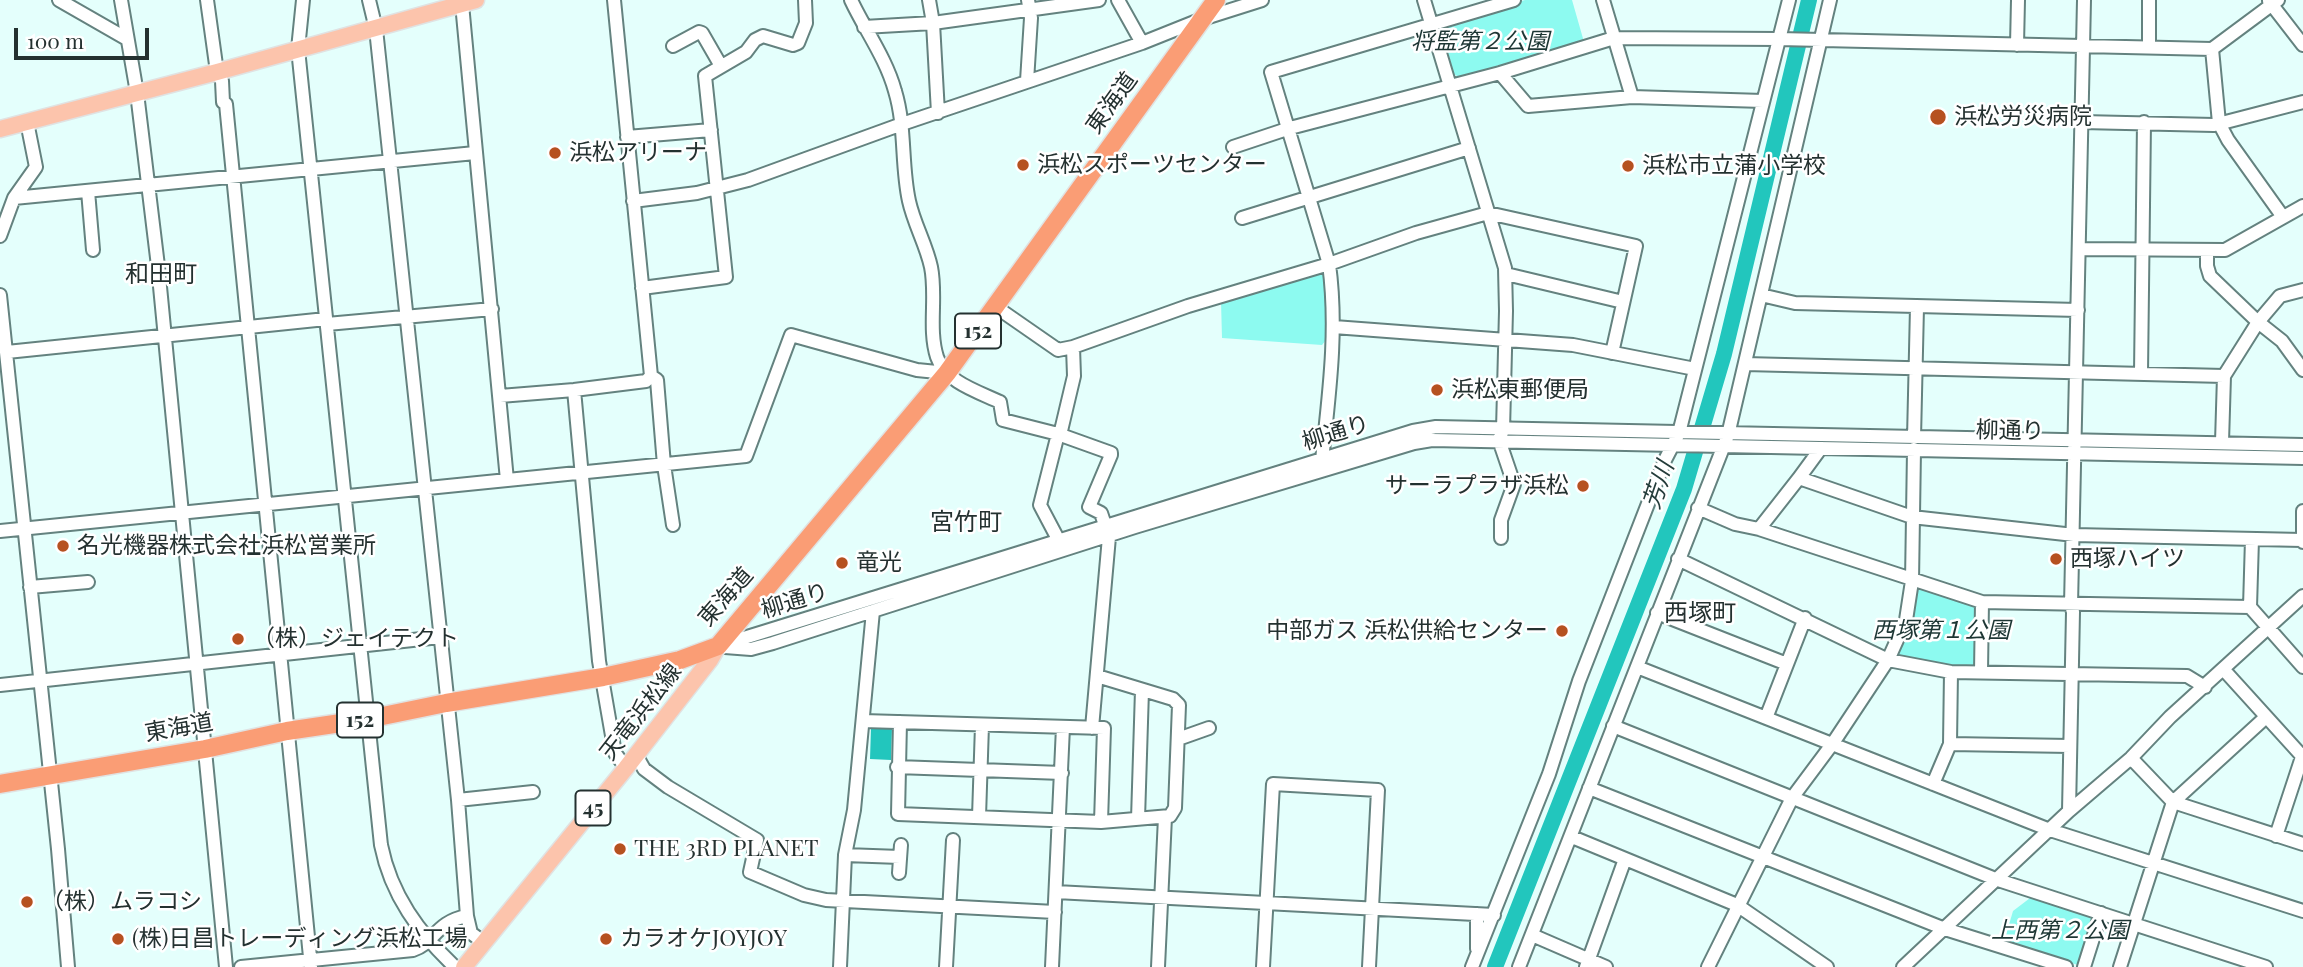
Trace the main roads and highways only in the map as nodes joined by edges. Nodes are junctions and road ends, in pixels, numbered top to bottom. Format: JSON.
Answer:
{"nodes":[{"id":1,"x":1216,"y":0,"type":"edge"},
{"id":2,"x":469,"y":2,"type":"edge"},
{"id":3,"x":442,"y":5,"type":"edge"},
{"id":4,"x":0,"y":129,"type":"edge"},
{"id":5,"x":718,"y":646,"type":"junction"},
{"id":6,"x":0,"y":784,"type":"edge"},
{"id":7,"x":464,"y":967,"type":"edge"}],
"edges":[{"from":1,"to":5,"type":"highway","name":"東海道","number":"152"},
{"from":2,"to":3,"type":"main road"},
{"from":3,"to":4,"type":"main road"},
{"from":5,"to":6,"type":"highway","name":"東海道","number":"152"},
{"from":5,"to":7,"type":"main road","name":"天竜浜松線","number":"45"}]}
